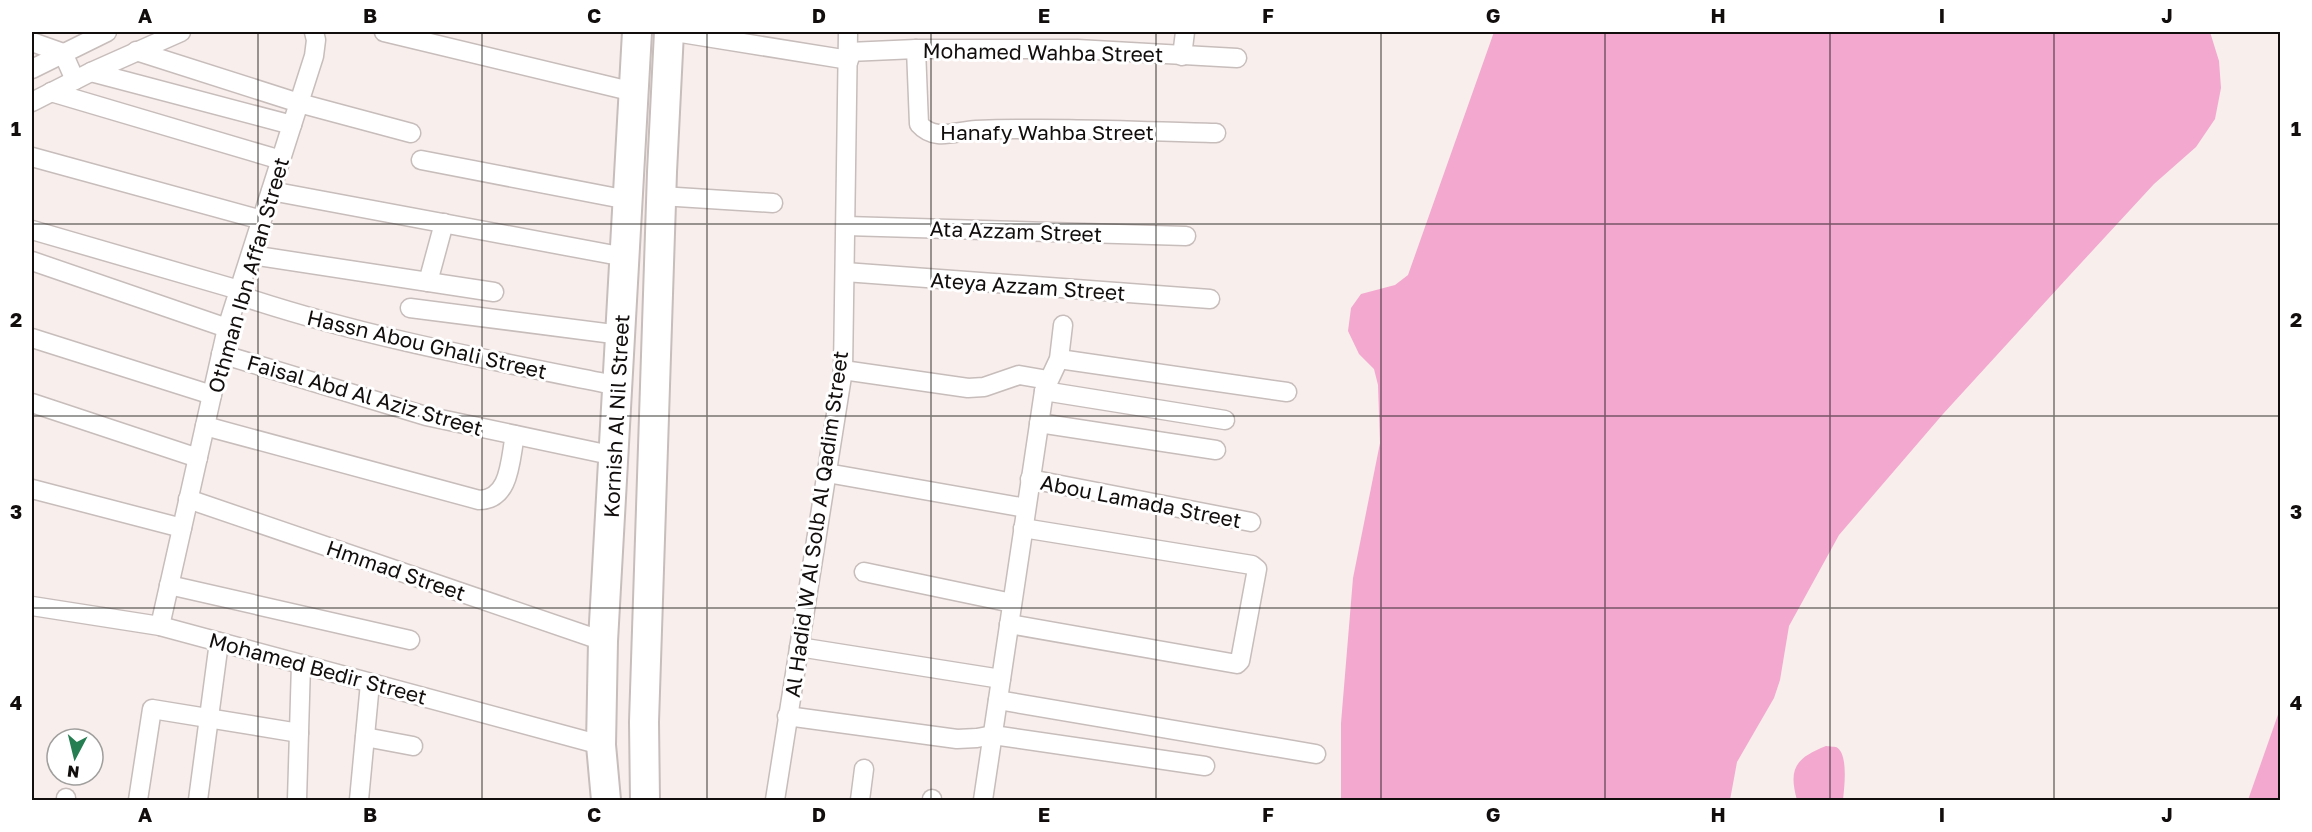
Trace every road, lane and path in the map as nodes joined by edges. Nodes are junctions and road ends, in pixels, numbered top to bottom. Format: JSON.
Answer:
{"nodes":[{"id":1,"x":107,"y":32,"type":"edge"},
{"id":2,"x":181,"y":32,"type":"edge"},
{"id":3,"x":314,"y":32,"type":"edge"},
{"id":4,"x":384,"y":32,"type":"edge"},
{"id":5,"x":637,"y":32,"type":"edge"},
{"id":6,"x":669,"y":32,"type":"edge"},
{"id":7,"x":675,"y":32,"type":"edge"},
{"id":8,"x":848,"y":32,"type":"edge"},
{"id":9,"x":1185,"y":32,"type":"edge"},
{"id":10,"x":32,"y":42,"type":"edge"},
{"id":11,"x":916,"y":49,"type":"junction"},
{"id":12,"x":136,"y":51,"type":"junction"},
{"id":13,"x":63,"y":53,"type":"junction"},
{"id":14,"x":849,"y":56,"type":"junction"},
{"id":15,"x":1182,"y":56,"type":"junction"},
{"id":16,"x":1237,"y":58,"type":"dead end"},
{"id":17,"x":32,"y":69,"type":"edge"},
{"id":18,"x":83,"y":76,"type":"junction"},
{"id":19,"x":51,"y":92,"type":"junction"},
{"id":20,"x":634,"y":92,"type":"junction"},
{"id":21,"x":32,"y":102,"type":"edge"},
{"id":22,"x":299,"y":103,"type":"junction"},
{"id":23,"x":292,"y":125,"type":"junction"},
{"id":24,"x":411,"y":133,"type":"dead end"},
{"id":25,"x":1216,"y":133,"type":"dead end"},
{"id":26,"x":32,"y":157,"type":"edge"},
{"id":27,"x":281,"y":160,"type":"junction"},
{"id":28,"x":421,"y":160,"type":"dead end"},
{"id":29,"x":630,"y":170,"type":"junction"},
{"id":30,"x":662,"y":184,"type":"junction"},
{"id":31,"x":271,"y":190,"type":"junction"},
{"id":32,"x":628,"y":200,"type":"junction"},
{"id":33,"x":773,"y":203,"type":"dead end"},
{"id":34,"x":262,"y":220,"type":"junction"},
{"id":35,"x":444,"y":223,"type":"junction"},
{"id":36,"x":846,"y":226,"type":"junction"},
{"id":37,"x":32,"y":230,"type":"edge"},
{"id":38,"x":1186,"y":236,"type":"dead end"},
{"id":39,"x":250,"y":255,"type":"junction"},
{"id":40,"x":625,"y":257,"type":"junction"},
{"id":41,"x":32,"y":261,"type":"edge"},
{"id":42,"x":845,"y":272,"type":"junction"},
{"id":43,"x":428,"y":282,"type":"junction"},
{"id":44,"x":239,"y":292,"type":"junction"},
{"id":45,"x":494,"y":292,"type":"dead end"},
{"id":46,"x":1210,"y":299,"type":"dead end"},
{"id":47,"x":410,"y":308,"type":"dead end"},
{"id":48,"x":1063,"y":325,"type":"dead end"},
{"id":49,"x":227,"y":328,"type":"junction"},
{"id":50,"x":621,"y":335,"type":"junction"},
{"id":51,"x":32,"y":338,"type":"edge"},
{"id":52,"x":221,"y":354,"type":"junction"},
{"id":53,"x":1059,"y":359,"type":"junction"},
{"id":54,"x":843,"y":370,"type":"junction"},
{"id":55,"x":619,"y":386,"type":"junction"},
{"id":56,"x":1046,"y":386,"type":"junction"},
{"id":57,"x":1287,"y":392,"type":"dead end"},
{"id":58,"x":212,"y":395,"type":"junction"},
{"id":59,"x":32,"y":404,"type":"edge"},
{"id":60,"x":1225,"y":420,"type":"dead end"},
{"id":61,"x":1039,"y":423,"type":"junction"},
{"id":62,"x":205,"y":426,"type":"junction"},
{"id":63,"x":515,"y":435,"type":"junction"},
{"id":64,"x":1216,"y":450,"type":"dead end"},
{"id":65,"x":615,"y":456,"type":"junction"},
{"id":66,"x":198,"y":458,"type":"junction"},
{"id":67,"x":826,"y":473,"type":"junction"},
{"id":68,"x":1030,"y":479,"type":"junction"},
{"id":69,"x":32,"y":489,"type":"edge"},
{"id":70,"x":188,"y":499,"type":"junction"},
{"id":71,"x":1026,"y":508,"type":"junction"},
{"id":72,"x":1251,"y":522,"type":"dead end"},
{"id":73,"x":182,"y":528,"type":"junction"},
{"id":74,"x":1023,"y":528,"type":"junction"},
{"id":75,"x":864,"y":572,"type":"dead end"},
{"id":76,"x":169,"y":585,"type":"junction"},
{"id":77,"x":1012,"y":603,"type":"junction"},
{"id":78,"x":32,"y":606,"type":"edge"},
{"id":79,"x":1009,"y":624,"type":"junction"},
{"id":80,"x":160,"y":626,"type":"junction"},
{"id":81,"x":410,"y":640,"type":"dead end"},
{"id":82,"x":603,"y":641,"type":"junction"},
{"id":83,"x":219,"y":642,"type":"junction"},
{"id":84,"x":799,"y":647,"type":"junction"},
{"id":85,"x":301,"y":664,"type":"junction"},
{"id":86,"x":1001,"y":678,"type":"junction"},
{"id":87,"x":370,"y":682,"type":"junction"},
{"id":88,"x":998,"y":700,"type":"junction"},
{"id":89,"x":788,"y":716,"type":"junction"},
{"id":90,"x":209,"y":718,"type":"junction"},
{"id":91,"x":299,"y":733,"type":"junction"},
{"id":92,"x":993,"y":735,"type":"junction"},
{"id":93,"x":365,"y":737,"type":"junction"},
{"id":94,"x":601,"y":745,"type":"junction"},
{"id":95,"x":413,"y":746,"type":"dead end"},
{"id":96,"x":1317,"y":754,"type":"dead end"},
{"id":97,"x":1205,"y":766,"type":"dead end"},
{"id":98,"x":864,"y":769,"type":"dead end"},
{"id":99,"x":138,"y":801,"type":"edge"},
{"id":100,"x":198,"y":801,"type":"edge"},
{"id":101,"x":297,"y":801,"type":"edge"},
{"id":102,"x":359,"y":801,"type":"edge"},
{"id":103,"x":606,"y":801,"type":"edge"},
{"id":104,"x":645,"y":801,"type":"edge"},
{"id":105,"x":775,"y":801,"type":"edge"},
{"id":106,"x":860,"y":801,"type":"edge"},
{"id":107,"x":983,"y":801,"type":"edge"}],
"edges":[{"from":1,"to":13,"type":"street"},
{"from":2,"to":12,"type":"street"},
{"from":3,"to":22,"type":"street","name":"Othman Ibn Affan Street"},
{"from":4,"to":20,"type":"street"},
{"from":5,"to":20,"type":"highway","name":"Kornish Al Nil Street"},
{"from":6,"to":30,"type":"highway","name":"Kornish Al Nil Street"},
{"from":7,"to":14,"type":"street","name":"Mohamed Wahba Street"},
{"from":8,"to":14,"type":"street","name":"Al Hadid W Al Solb Al Qadim Street"},
{"from":9,"to":15,"type":"street"},
{"from":10,"to":13,"type":"street"},
{"from":11,"to":14,"type":"street","name":"Mohamed Wahba Street"},
{"from":11,"to":15,"type":"street","name":"Mohamed Wahba Street"},
{"from":11,"to":25,"type":"street","name":"Hanafy Wahba Street"},
{"from":12,"to":18,"type":"street"},
{"from":12,"to":22,"type":"street"},
{"from":13,"to":17,"type":"street"},
{"from":13,"to":18,"type":"street"},
{"from":14,"to":36,"type":"street","name":"Al Hadid W Al Solb Al Qadim Street"},
{"from":15,"to":16,"type":"street","name":"Mohamed Wahba Street"},
{"from":18,"to":19,"type":"street"},
{"from":18,"to":23,"type":"street"},
{"from":19,"to":21,"type":"street"},
{"from":19,"to":27,"type":"street"},
{"from":20,"to":29,"type":"highway","name":"Kornish Al Nil Street"},
{"from":22,"to":23,"type":"street","name":"Othman Ibn Affan Street"},
{"from":22,"to":24,"type":"street"},
{"from":23,"to":27,"type":"street","name":"Othman Ibn Affan Street"},
{"from":26,"to":34,"type":"street"},
{"from":27,"to":31,"type":"street","name":"Othman Ibn Affan Street"},
{"from":28,"to":32,"type":"street"},
{"from":29,"to":30,"type":"highway"},
{"from":29,"to":32,"type":"highway","name":"Kornish Al Nil Street"},
{"from":30,"to":33,"type":"street"},
{"from":30,"to":104,"type":"highway","name":"Kornish Al Nil Street"},
{"from":31,"to":34,"type":"street","name":"Othman Ibn Affan Street"},
{"from":31,"to":35,"type":"street"},
{"from":32,"to":40,"type":"highway","name":"Kornish Al Nil Street"},
{"from":34,"to":39,"type":"street","name":"Othman Ibn Affan Street"},
{"from":35,"to":40,"type":"street"},
{"from":35,"to":43,"type":"street"},
{"from":36,"to":38,"type":"street","name":"Ata Azzam Street"},
{"from":36,"to":42,"type":"street","name":"Al Hadid W Al Solb Al Qadim Street"},
{"from":37,"to":44,"type":"street","name":"Hassn Abou Ghali Street"},
{"from":39,"to":43,"type":"street"},
{"from":39,"to":44,"type":"street","name":"Othman Ibn Affan Street"},
{"from":40,"to":50,"type":"highway","name":"Kornish Al Nil Street"},
{"from":41,"to":49,"type":"street"},
{"from":42,"to":46,"type":"street","name":"Ateya Azzam Street"},
{"from":42,"to":54,"type":"street","name":"Al Hadid W Al Solb Al Qadim Street"},
{"from":43,"to":45,"type":"street"},
{"from":44,"to":49,"type":"street","name":"Othman Ibn Affan Street"},
{"from":44,"to":55,"type":"street","name":"Hassn Abou Ghali Street"},
{"from":47,"to":50,"type":"street"},
{"from":48,"to":53,"type":"street"},
{"from":49,"to":52,"type":"street","name":"Othman Ibn Affan Street"},
{"from":50,"to":55,"type":"highway","name":"Kornish Al Nil Street"},
{"from":51,"to":58,"type":"street"},
{"from":52,"to":58,"type":"street","name":"Othman Ibn Affan Street"},
{"from":52,"to":63,"type":"street","name":"Faisal Abd Al Aziz Street"},
{"from":53,"to":56,"type":"street"},
{"from":53,"to":57,"type":"street"},
{"from":54,"to":56,"type":"street"},
{"from":54,"to":67,"type":"street","name":"Al Hadid W Al Solb Al Qadim Street"},
{"from":55,"to":65,"type":"highway","name":"Kornish Al Nil Street"},
{"from":56,"to":60,"type":"street"},
{"from":56,"to":61,"type":"street"},
{"from":58,"to":62,"type":"street","name":"Othman Ibn Affan Street"},
{"from":59,"to":66,"type":"street"},
{"from":61,"to":64,"type":"street"},
{"from":61,"to":68,"type":"street"},
{"from":62,"to":63,"type":"street"},
{"from":62,"to":66,"type":"street","name":"Othman Ibn Affan Street"},
{"from":63,"to":65,"type":"street","name":"Faisal Abd Al Aziz Street"},
{"from":65,"to":82,"type":"highway","name":"Kornish Al Nil Street"},
{"from":66,"to":70,"type":"street","name":"Othman Ibn Affan Street"},
{"from":67,"to":71,"type":"street"},
{"from":67,"to":84,"type":"street","name":"Al Hadid W Al Solb Al Qadim Street"},
{"from":68,"to":71,"type":"street"},
{"from":68,"to":72,"type":"street","name":"Abou Lamada Street"},
{"from":69,"to":73,"type":"street"},
{"from":70,"to":73,"type":"street","name":"Othman Ibn Affan Street"},
{"from":70,"to":82,"type":"street","name":"Hmmad Street"},
{"from":71,"to":74,"type":"street"},
{"from":73,"to":76,"type":"street","name":"Othman Ibn Affan Street"},
{"from":74,"to":77,"type":"street"},
{"from":74,"to":79,"type":"street"},
{"from":75,"to":77,"type":"street"},
{"from":76,"to":80,"type":"street","name":"Othman Ibn Affan Street"},
{"from":76,"to":81,"type":"street"},
{"from":77,"to":79,"type":"street"},
{"from":78,"to":80,"type":"street","name":"Mohamed Bedir Street"},
{"from":79,"to":86,"type":"street"},
{"from":80,"to":83,"type":"street","name":"Mohamed Bedir Street"},
{"from":82,"to":94,"type":"highway","name":"Kornish Al Nil Street"},
{"from":83,"to":85,"type":"street","name":"Mohamed Bedir Street"},
{"from":83,"to":90,"type":"street"},
{"from":84,"to":86,"type":"street"},
{"from":84,"to":89,"type":"street","name":"Al Hadid W Al Solb Al Qadim Street"},
{"from":85,"to":87,"type":"street","name":"Mohamed Bedir Street"},
{"from":85,"to":91,"type":"street"},
{"from":86,"to":88,"type":"street"},
{"from":87,"to":93,"type":"street"},
{"from":87,"to":94,"type":"street","name":"Mohamed Bedir Street"},
{"from":88,"to":92,"type":"street"},
{"from":88,"to":96,"type":"street"},
{"from":89,"to":92,"type":"street"},
{"from":89,"to":105,"type":"street","name":"Al Hadid W Al Solb Al Qadim Street"},
{"from":90,"to":91,"type":"street"},
{"from":90,"to":99,"type":"street"},
{"from":90,"to":100,"type":"street"},
{"from":91,"to":101,"type":"street"},
{"from":92,"to":97,"type":"street"},
{"from":92,"to":107,"type":"street"},
{"from":93,"to":95,"type":"street"},
{"from":93,"to":102,"type":"street"},
{"from":94,"to":103,"type":"highway","name":"Kornish Al Nil Street"},
{"from":98,"to":106,"type":"street"}]}
